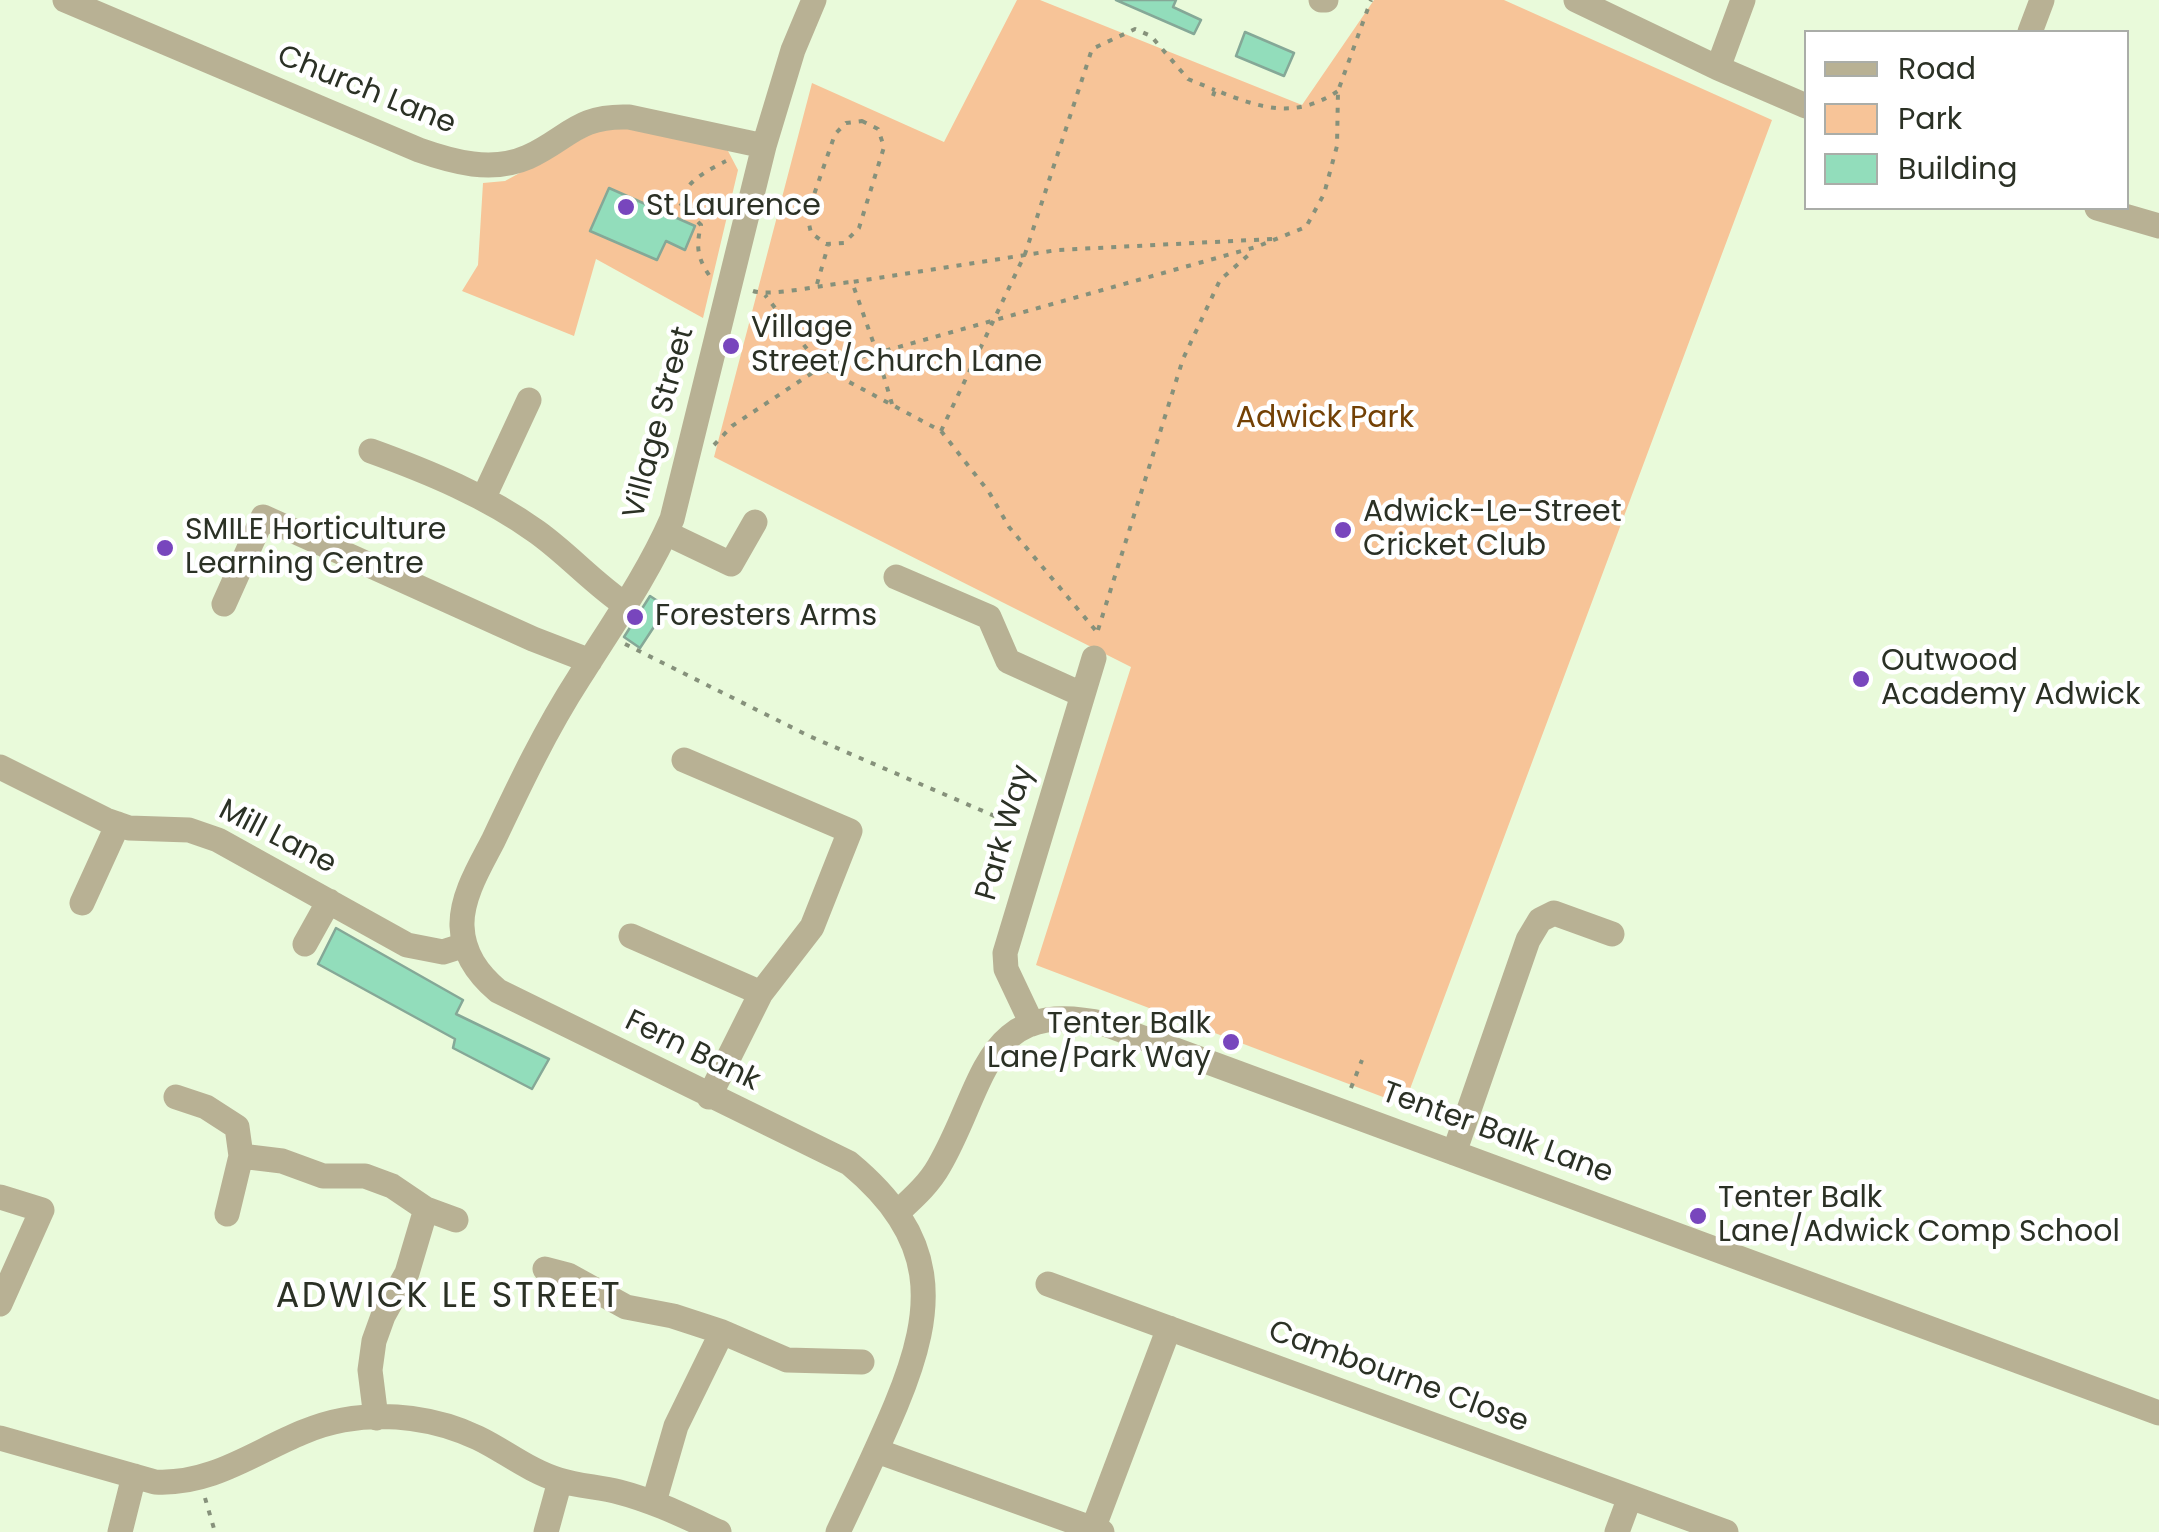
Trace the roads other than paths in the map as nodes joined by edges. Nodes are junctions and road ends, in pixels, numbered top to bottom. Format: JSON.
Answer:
{"nodes":[{"id":1,"x":65,"y":0,"type":"edge"},
{"id":2,"x":814,"y":0,"type":"edge"},
{"id":3,"x":1576,"y":0,"type":"edge"},
{"id":4,"x":1743,"y":0,"type":"edge"},
{"id":5,"x":2042,"y":0,"type":"edge"},
{"id":6,"x":2031,"y":30,"type":"edge"},
{"id":7,"x":1718,"y":68,"type":"junction"},
{"id":8,"x":1804,"y":105,"type":"edge"},
{"id":9,"x":764,"y":146,"type":"junction"},
{"id":10,"x":2104,"y":210,"type":"edge"},
{"id":11,"x":2159,"y":226,"type":"edge"},
{"id":12,"x":530,"y":400,"type":"dead end"},
{"id":13,"x":371,"y":452,"type":"dead end"},
{"id":14,"x":483,"y":499,"type":"junction"},
{"id":15,"x":755,"y":522,"type":"dead end"},
{"id":16,"x":666,"y":533,"type":"junction"},
{"id":17,"x":896,"y":577,"type":"dead end"},
{"id":18,"x":224,"y":604,"type":"dead end"},
{"id":19,"x":626,"y":606,"type":"junction"},
{"id":20,"x":1095,"y":645,"type":"road end"},
{"id":21,"x":590,"y":661,"type":"junction"},
{"id":22,"x":1081,"y":694,"type":"junction"},
{"id":23,"x":684,"y":760,"type":"dead end"},
{"id":24,"x":0,"y":767,"type":"edge"},
{"id":25,"x":118,"y":824,"type":"junction"},
{"id":26,"x":329,"y":902,"type":"junction"},
{"id":27,"x":82,"y":903,"type":"dead end"},
{"id":28,"x":1612,"y":934,"type":"dead end"},
{"id":29,"x":631,"y":936,"type":"dead end"},
{"id":30,"x":305,"y":944,"type":"dead end"},
{"id":31,"x":464,"y":946,"type":"junction"},
{"id":32,"x":761,"y":994,"type":"junction"},
{"id":33,"x":1032,"y":1024,"type":"junction"},
{"id":34,"x":709,"y":1097,"type":"junction"},
{"id":35,"x":176,"y":1098,"type":"dead end"},
{"id":36,"x":1454,"y":1153,"type":"junction"},
{"id":37,"x":240,"y":1156,"type":"junction"},
{"id":38,"x":0,"y":1197,"type":"edge"},
{"id":39,"x":426,"y":1209,"type":"junction"},
{"id":40,"x":898,"y":1212,"type":"junction"},
{"id":41,"x":227,"y":1214,"type":"dead end"},
{"id":42,"x":456,"y":1220,"type":"dead end"},
{"id":43,"x":557,"y":1272,"type":"dead end"},
{"id":44,"x":1048,"y":1284,"type":"dead end"},
{"id":45,"x":0,"y":1304,"type":"edge"},
{"id":46,"x":1169,"y":1328,"type":"junction"},
{"id":47,"x":722,"y":1332,"type":"junction"},
{"id":48,"x":862,"y":1362,"type":"dead end"},
{"id":49,"x":2159,"y":1413,"type":"edge"},
{"id":50,"x":376,"y":1418,"type":"junction"},
{"id":51,"x":0,"y":1438,"type":"edge"},
{"id":52,"x":878,"y":1451,"type":"junction"},
{"id":53,"x":134,"y":1476,"type":"junction"},
{"id":54,"x":560,"y":1481,"type":"junction"},
{"id":55,"x":1630,"y":1497,"type":"junction"},
{"id":56,"x":654,"y":1502,"type":"junction"},
{"id":57,"x":1098,"y":1530,"type":"edge"},
{"id":58,"x":120,"y":1532,"type":"edge"},
{"id":59,"x":546,"y":1532,"type":"edge"},
{"id":60,"x":719,"y":1532,"type":"edge"},
{"id":61,"x":838,"y":1532,"type":"edge"},
{"id":62,"x":1617,"y":1532,"type":"edge"},
{"id":63,"x":1726,"y":1532,"type":"edge"}],
"edges":[{"from":1,"to":9,"type":"street","name":"Church Lane"},
{"from":2,"to":9,"type":"street","name":"Village Street"},
{"from":3,"to":7,"type":"street"},
{"from":4,"to":7,"type":"street"},
{"from":5,"to":6,"type":"street"},
{"from":7,"to":8,"type":"street"},
{"from":9,"to":16,"type":"street","name":"Village Street"},
{"from":10,"to":11,"type":"street"},
{"from":12,"to":14,"type":"street"},
{"from":13,"to":14,"type":"street"},
{"from":14,"to":19,"type":"street"},
{"from":15,"to":16,"type":"street"},
{"from":16,"to":19,"type":"street","name":"Village Street"},
{"from":17,"to":22,"type":"street"},
{"from":18,"to":21,"type":"street"},
{"from":19,"to":21,"type":"street","name":"Village Street"},
{"from":20,"to":22,"type":"street","name":"Park Way"},
{"from":21,"to":31,"type":"street","name":"Village Street"},
{"from":22,"to":33,"type":"street","name":"Park Way"},
{"from":23,"to":32,"type":"street"},
{"from":24,"to":25,"type":"street","name":"Mill Lane"},
{"from":25,"to":26,"type":"street","name":"Mill Lane"},
{"from":25,"to":27,"type":"street"},
{"from":26,"to":30,"type":"street"},
{"from":26,"to":31,"type":"street","name":"Mill Lane"},
{"from":28,"to":36,"type":"street"},
{"from":29,"to":32,"type":"street"},
{"from":31,"to":34,"type":"street","name":"Fern Bank"},
{"from":32,"to":34,"type":"street"},
{"from":33,"to":36,"type":"street","name":"Tenter Balk Lane"},
{"from":33,"to":40,"type":"street"},
{"from":34,"to":40,"type":"street","name":"Fern Bank"},
{"from":35,"to":37,"type":"street"},
{"from":36,"to":49,"type":"street","name":"Tenter Balk Lane"},
{"from":37,"to":39,"type":"street"},
{"from":37,"to":41,"type":"street"},
{"from":38,"to":45,"type":"street"},
{"from":39,"to":42,"type":"street"},
{"from":39,"to":50,"type":"street"},
{"from":40,"to":52,"type":"street","name":"Fern Bank"},
{"from":43,"to":47,"type":"street"},
{"from":44,"to":46,"type":"street","name":"Cambourne Close"},
{"from":46,"to":55,"type":"street","name":"Cambourne Close"},
{"from":46,"to":57,"type":"street"},
{"from":47,"to":48,"type":"street"},
{"from":47,"to":56,"type":"street"},
{"from":50,"to":53,"type":"street"},
{"from":50,"to":54,"type":"street"},
{"from":51,"to":53,"type":"street"},
{"from":52,"to":57,"type":"street"},
{"from":52,"to":61,"type":"street","name":"Fern Bank"},
{"from":53,"to":58,"type":"street"},
{"from":54,"to":56,"type":"street"},
{"from":54,"to":59,"type":"street"},
{"from":55,"to":62,"type":"street"},
{"from":55,"to":63,"type":"street","name":"Cambourne Close"},
{"from":56,"to":60,"type":"street"}]}
